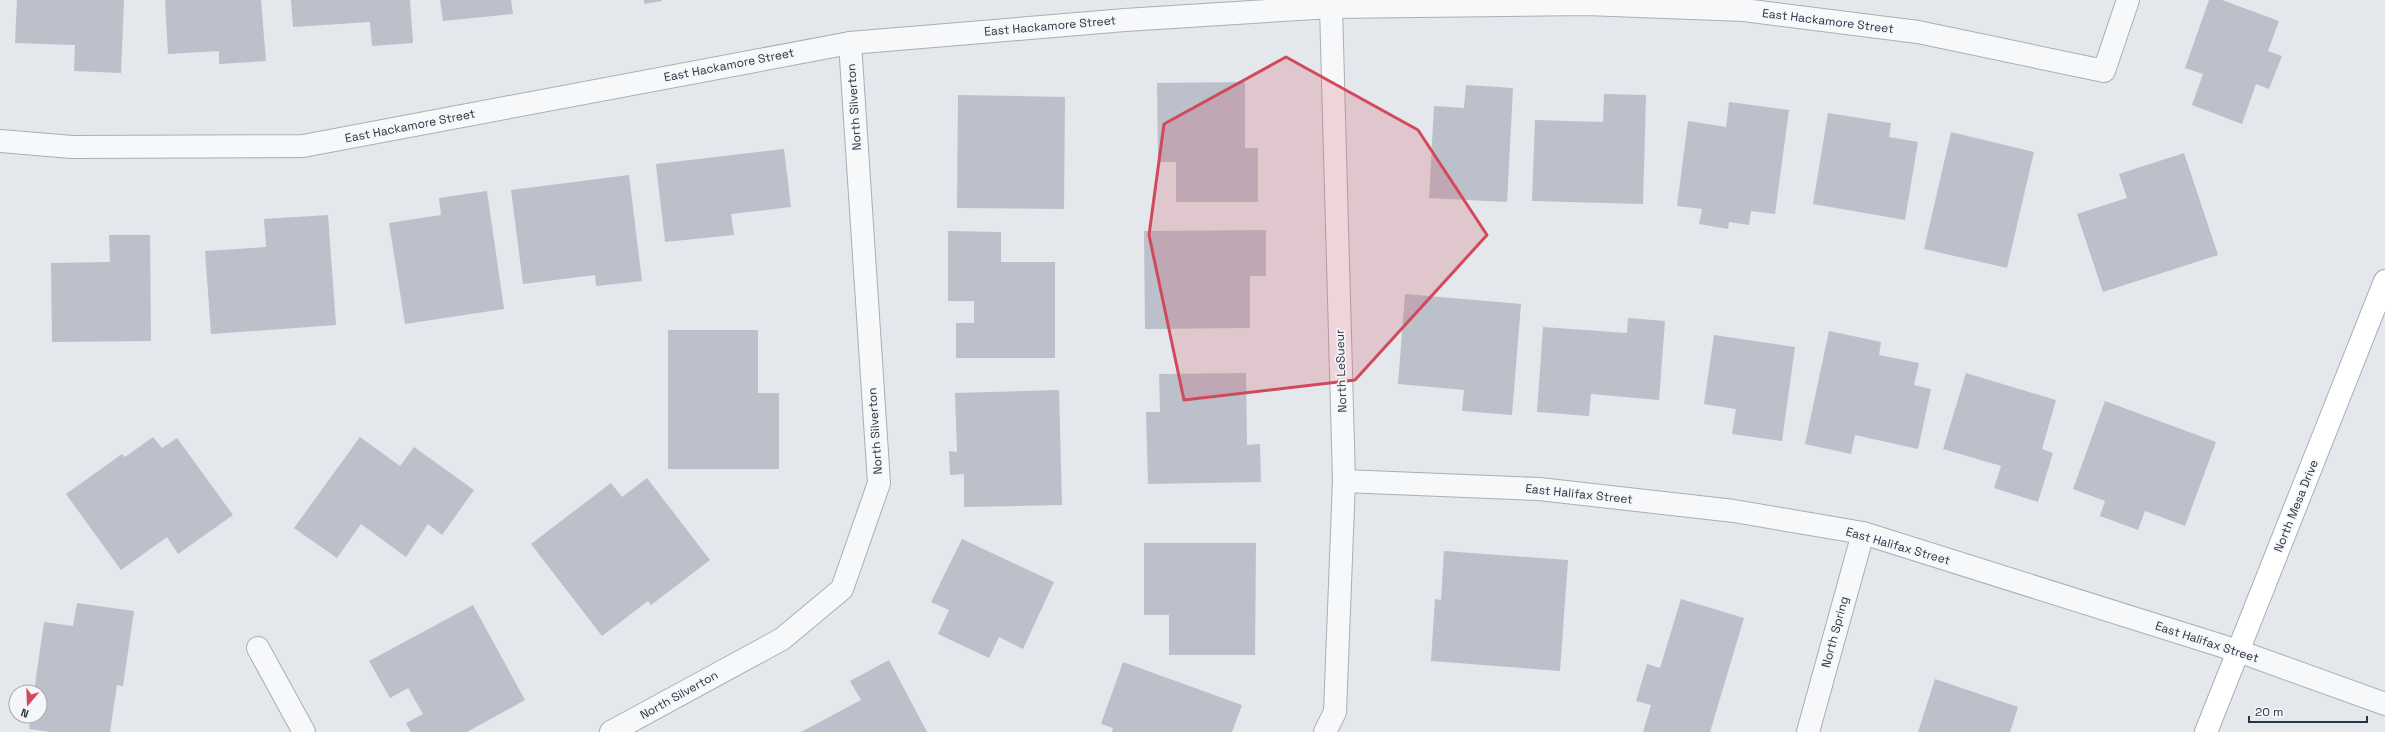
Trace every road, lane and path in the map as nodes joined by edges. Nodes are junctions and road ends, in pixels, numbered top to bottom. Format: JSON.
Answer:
{"nodes":[{"id":1,"x":2128,"y":0,"type":"edge"},
{"id":2,"x":1331,"y":7,"type":"junction"},
{"id":3,"x":850,"y":42,"type":"junction"},
{"id":4,"x":0,"y":140,"type":"edge"},
{"id":5,"x":2385,"y":281,"type":"edge"},
{"id":6,"x":1344,"y":481,"type":"junction"},
{"id":7,"x":1863,"y":533,"type":"junction"},
{"id":8,"x":258,"y":648,"type":"dead end"},
{"id":9,"x":2238,"y":652,"type":"junction"},
{"id":10,"x":2385,"y":704,"type":"edge"},
{"id":11,"x":304,"y":732,"type":"edge"},
{"id":12,"x":611,"y":732,"type":"edge"},
{"id":13,"x":1325,"y":732,"type":"edge"},
{"id":14,"x":1808,"y":732,"type":"edge"},
{"id":15,"x":2206,"y":732,"type":"edge"}],
"edges":[{"from":1,"to":2,"type":"street","name":"East Hackamore Street"},
{"from":2,"to":3,"type":"street","name":"East Hackamore Street"},
{"from":2,"to":6,"type":"street","name":"North LeSueur"},
{"from":3,"to":4,"type":"street","name":"East Hackamore Street"},
{"from":3,"to":12,"type":"street","name":"North Silverton"},
{"from":5,"to":9,"type":"main road","name":"North Mesa Drive"},
{"from":6,"to":7,"type":"street","name":"East Halifax Street"},
{"from":6,"to":13,"type":"street","name":"North LeSueur"},
{"from":7,"to":9,"type":"street","name":"East Halifax Street"},
{"from":7,"to":14,"type":"street","name":"North Spring"},
{"from":8,"to":11,"type":"street"},
{"from":9,"to":10,"type":"street","name":"East Halifax Street"},
{"from":9,"to":15,"type":"main road","name":"North Mesa Drive"}]}
